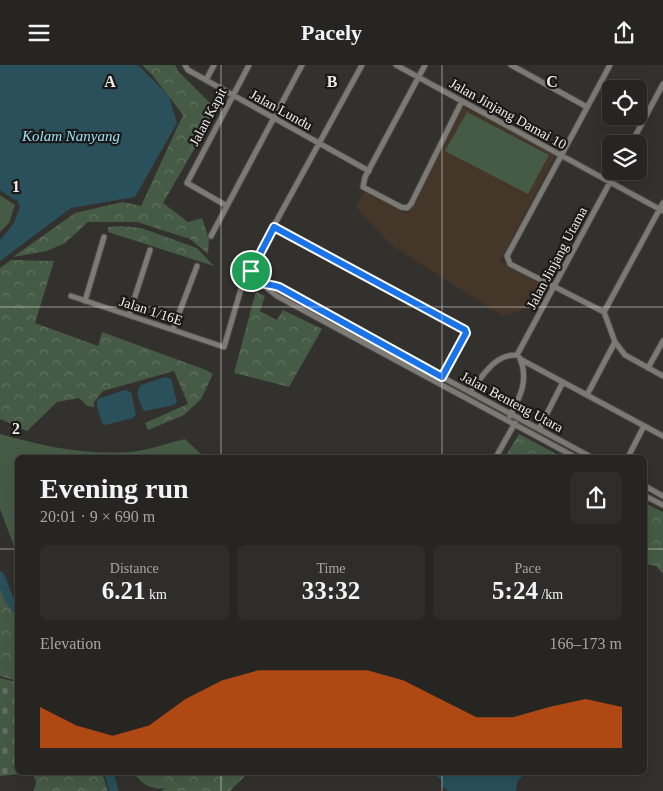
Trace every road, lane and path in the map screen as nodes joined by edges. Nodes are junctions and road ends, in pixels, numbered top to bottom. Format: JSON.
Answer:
{"nodes":[{"id":1,"x":185,"y":65,"type":"edge"},
{"id":2,"x":214,"y":65,"type":"edge"},
{"id":3,"x":249,"y":65,"type":"edge"},
{"id":4,"x":302,"y":65,"type":"edge"},
{"id":5,"x":362,"y":65,"type":"edge"},
{"id":6,"x":396,"y":65,"type":"edge"},
{"id":7,"x":425,"y":65,"type":"edge"},
{"id":8,"x":511,"y":65,"type":"edge"},
{"id":9,"x":610,"y":65,"type":"edge"},
{"id":10,"x":419,"y":77,"type":"junction"},
{"id":11,"x":206,"y":80,"type":"junction"},
{"id":12,"x":663,"y":84,"type":"edge"},
{"id":13,"x":232,"y":96,"type":"junction"},
{"id":14,"x":462,"y":101,"type":"junction"},
{"id":15,"x":587,"y":107,"type":"junction"},
{"id":16,"x":274,"y":119,"type":"junction"},
{"id":17,"x":636,"y":135,"type":"edge"},
{"id":18,"x":319,"y":144,"type":"junction"},
{"id":19,"x":561,"y":155,"type":"junction"},
{"id":20,"x":369,"y":171,"type":"junction"},
{"id":21,"x":610,"y":182,"type":"junction"},
{"id":22,"x":663,"y":203,"type":"edge"},
{"id":23,"x":227,"y":207,"type":"junction"},
{"id":24,"x":661,"y":210,"type":"edge"},
{"id":25,"x":274,"y":227,"type":"junction"},
{"id":26,"x":211,"y":236,"type":"dead end"},
{"id":27,"x":104,"y":237,"type":"dead end"},
{"id":28,"x":150,"y":250,"type":"dead end"},
{"id":29,"x":197,"y":266,"type":"dead end"},
{"id":30,"x":252,"y":276,"type":"junction"},
{"id":31,"x":263,"y":284,"type":"junction"},
{"id":32,"x":554,"y":287,"type":"junction"},
{"id":33,"x":71,"y":296,"type":"dead end"},
{"id":34,"x":85,"y":301,"type":"junction"},
{"id":35,"x":604,"y":312,"type":"junction"},
{"id":36,"x":129,"y":315,"type":"junction"},
{"id":37,"x":173,"y":329,"type":"junction"},
{"id":38,"x":663,"y":341,"type":"edge"},
{"id":39,"x":615,"y":342,"type":"junction"},
{"id":40,"x":519,"y":357,"type":"junction"},
{"id":41,"x":648,"y":368,"type":"junction"},
{"id":42,"x":663,"y":376,"type":"edge"},
{"id":43,"x":442,"y":377,"type":"junction"},
{"id":44,"x":563,"y":382,"type":"junction"},
{"id":45,"x":470,"y":392,"type":"junction"},
{"id":46,"x":587,"y":395,"type":"junction"},
{"id":47,"x":511,"y":414,"type":"junction"},
{"id":48,"x":518,"y":418,"type":"junction"},
{"id":49,"x":507,"y":421,"type":"junction"},
{"id":50,"x":514,"y":425,"type":"junction"},
{"id":51,"x":644,"y":426,"type":"junction"},
{"id":52,"x":539,"y":429,"type":"junction"},
{"id":53,"x":663,"y":436,"type":"edge"},
{"id":54,"x":497,"y":455,"type":"edge"},
{"id":55,"x":571,"y":455,"type":"edge"},
{"id":56,"x":588,"y":455,"type":"edge"},
{"id":57,"x":629,"y":455,"type":"edge"},
{"id":58,"x":647,"y":488,"type":"edge"},
{"id":59,"x":663,"y":496,"type":"edge"},
{"id":60,"x":647,"y":497,"type":"edge"},
{"id":61,"x":663,"y":505,"type":"edge"}],
"edges":[{"from":1,"to":11,"type":"street","name":"Jalan Lundu"},
{"from":2,"to":11,"type":"street"},
{"from":3,"to":13,"type":"street","name":"Jalan Kapit"},
{"from":4,"to":16,"type":"street"},
{"from":5,"to":18,"type":"street"},
{"from":6,"to":10,"type":"street","name":"Jalan Jinjang Damai 10"},
{"from":7,"to":10,"type":"street"},
{"from":8,"to":15,"type":"street"},
{"from":9,"to":15,"type":"street"},
{"from":10,"to":14,"type":"street","name":"Jalan Jinjang Damai 10"},
{"from":10,"to":20,"type":"street"},
{"from":11,"to":13,"type":"street","name":"Jalan Lundu"},
{"from":12,"to":17,"type":"street"},
{"from":13,"to":16,"type":"street","name":"Jalan Lundu"},
{"from":13,"to":23,"type":"street","name":"Jalan Kapit"},
{"from":14,"to":19,"type":"street","name":"Jalan Jinjang Damai 10"},
{"from":14,"to":20,"type":"street"},
{"from":15,"to":19,"type":"street"},
{"from":16,"to":18,"type":"street","name":"Jalan Lundu"},
{"from":16,"to":23,"type":"street"},
{"from":18,"to":20,"type":"street","name":"Jalan Lundu"},
{"from":18,"to":25,"type":"street"},
{"from":19,"to":21,"type":"street","name":"Jalan Jinjang Damai 10"},
{"from":19,"to":32,"type":"street"},
{"from":21,"to":24,"type":"street","name":"Jalan Jinjang Damai 10"},
{"from":21,"to":32,"type":"street","name":"Jalan Jinjang Utama"},
{"from":22,"to":24,"type":"street"},
{"from":23,"to":26,"type":"street"},
{"from":24,"to":35,"type":"street"},
{"from":25,"to":30,"type":"street"},
{"from":25,"to":43,"type":"street"},
{"from":27,"to":34,"type":"street"},
{"from":28,"to":36,"type":"street"},
{"from":29,"to":37,"type":"street"},
{"from":30,"to":31,"type":"street","name":"Jalan Benteng Utara"},
{"from":30,"to":37,"type":"street","name":"Jalan 1/16E"},
{"from":31,"to":43,"type":"street","name":"Jalan Benteng Utara"},
{"from":31,"to":49,"type":"street","name":"Jalan Benteng Utara"},
{"from":32,"to":35,"type":"street"},
{"from":32,"to":40,"type":"street","name":"Jalan Jinjang Utama"},
{"from":33,"to":34,"type":"street","name":"Jalan 1/16E"},
{"from":34,"to":36,"type":"street","name":"Jalan 1/16E"},
{"from":35,"to":39,"type":"street"},
{"from":36,"to":37,"type":"street","name":"Jalan 1/16E"},
{"from":38,"to":41,"type":"street"},
{"from":39,"to":41,"type":"street"},
{"from":39,"to":46,"type":"street"},
{"from":40,"to":44,"type":"street"},
{"from":40,"to":45,"type":"street"},
{"from":40,"to":47,"type":"street"},
{"from":41,"to":42,"type":"street"},
{"from":43,"to":45,"type":"street","name":"Jalan Benteng Utara"},
{"from":44,"to":46,"type":"street"},
{"from":44,"to":52,"type":"street"},
{"from":45,"to":47,"type":"street","name":"Jalan Benteng Utara"},
{"from":46,"to":51,"type":"street"},
{"from":47,"to":48,"type":"street","name":"Jalan Benteng Utara"},
{"from":47,"to":49,"type":"street"},
{"from":48,"to":50,"type":"street"},
{"from":48,"to":52,"type":"street","name":"Jalan Benteng Utara"},
{"from":49,"to":50,"type":"street","name":"Jalan Benteng Utara"},
{"from":50,"to":54,"type":"street"},
{"from":50,"to":55,"type":"street","name":"Jalan Benteng Utara"},
{"from":51,"to":53,"type":"street"},
{"from":51,"to":57,"type":"street"},
{"from":52,"to":56,"type":"street","name":"Jalan Benteng Utara"},
{"from":58,"to":59,"type":"street"},
{"from":60,"to":61,"type":"street"}]}
